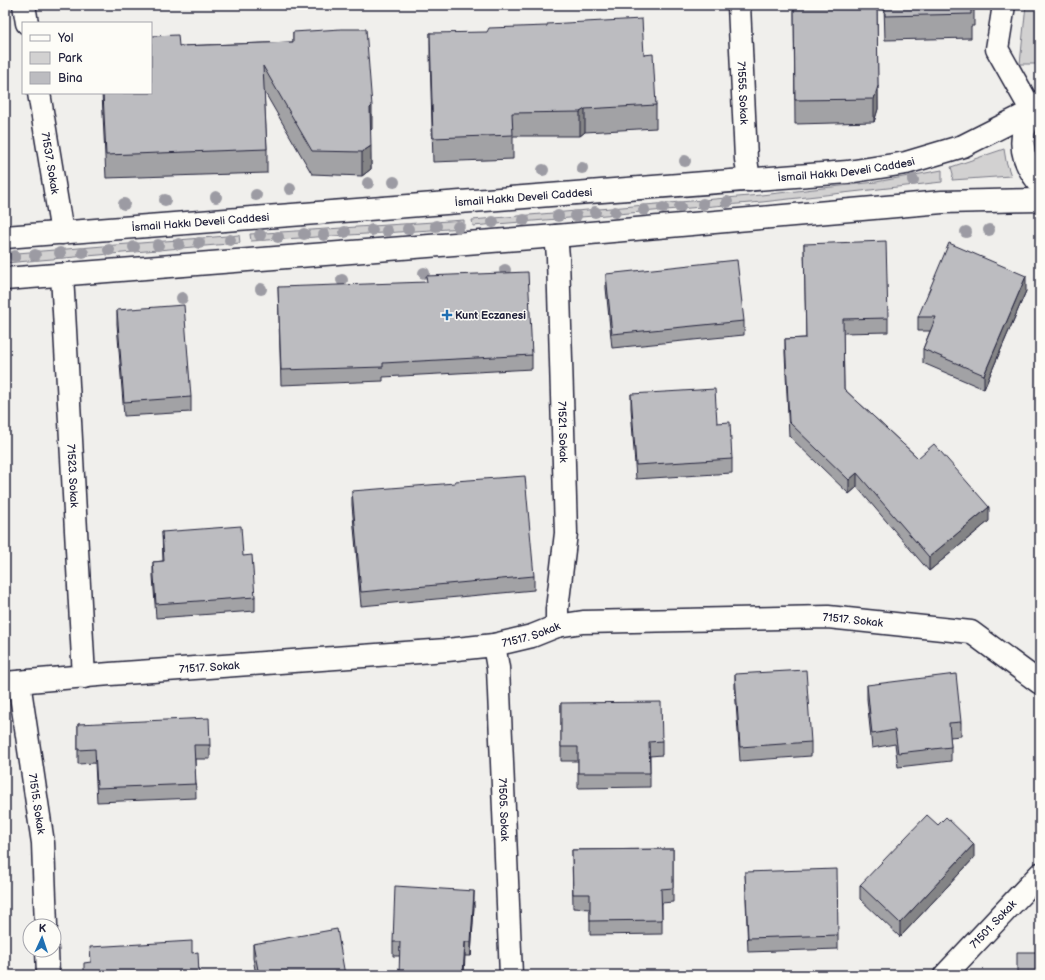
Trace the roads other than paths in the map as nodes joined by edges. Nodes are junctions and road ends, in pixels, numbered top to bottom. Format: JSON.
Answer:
{"nodes":[{"id":1,"x":24,"y":5,"type":"edge"},
{"id":2,"x":739,"y":5,"type":"edge"},
{"id":3,"x":1004,"y":5,"type":"edge"},
{"id":4,"x":27,"y":22,"type":"edge"},
{"id":5,"x":39,"y":94,"type":"edge"},
{"id":6,"x":1036,"y":107,"type":"edge"},
{"id":7,"x":748,"y":180,"type":"junction"},
{"id":8,"x":1040,"y":184,"type":"edge"},
{"id":9,"x":1040,"y":200,"type":"edge"},
{"id":10,"x":62,"y":234,"type":"junction"},
{"id":11,"x":556,"y":236,"type":"junction"},
{"id":12,"x":5,"y":237,"type":"edge"},
{"id":13,"x":62,"y":275,"type":"junction"},
{"id":14,"x":5,"y":279,"type":"edge"},
{"id":15,"x":557,"y":626,"type":"junction"},
{"id":16,"x":494,"y":645,"type":"junction"},
{"id":17,"x":84,"y":677,"type":"junction"},
{"id":18,"x":12,"y":683,"type":"edge"},
{"id":19,"x":1040,"y":683,"type":"edge"},
{"id":20,"x":1040,"y":874,"type":"edge"},
{"id":21,"x":46,"y":918,"type":"edge"},
{"id":22,"x":47,"y":958,"type":"edge"},
{"id":23,"x":48,"y":975,"type":"edge"},
{"id":24,"x":511,"y":975,"type":"edge"},
{"id":25,"x":946,"y":975,"type":"edge"}],
"edges":[{"from":1,"to":4,"type":"street"},
{"from":2,"to":7,"type":"street","name":"71555. Sokak"},
{"from":3,"to":6,"type":"street"},
{"from":5,"to":10,"type":"street","name":"71537. Sokak"},
{"from":6,"to":7,"type":"street","name":"İsmail Hakkı Develi Caddesi"},
{"from":6,"to":8,"type":"street"},
{"from":7,"to":10,"type":"street","name":"İsmail Hakkı Develi Caddesi"},
{"from":9,"to":11,"type":"street"},
{"from":10,"to":12,"type":"street","name":"İsmail Hakkı Develi Caddesi"},
{"from":11,"to":13,"type":"street"},
{"from":11,"to":15,"type":"street","name":"71521. Sokak"},
{"from":13,"to":14,"type":"street"},
{"from":13,"to":17,"type":"street","name":"71523. Sokak"},
{"from":15,"to":16,"type":"street","name":"71517. Sokak"},
{"from":15,"to":19,"type":"street","name":"71517. Sokak"},
{"from":16,"to":17,"type":"street","name":"71517. Sokak"},
{"from":16,"to":24,"type":"street","name":"71505. Sokak"},
{"from":17,"to":18,"type":"street","name":"71517. Sokak"},
{"from":18,"to":21,"type":"street","name":"71515. Sokak"},
{"from":20,"to":25,"type":"street","name":"71501. Sokak"},
{"from":22,"to":23,"type":"street"}]}
